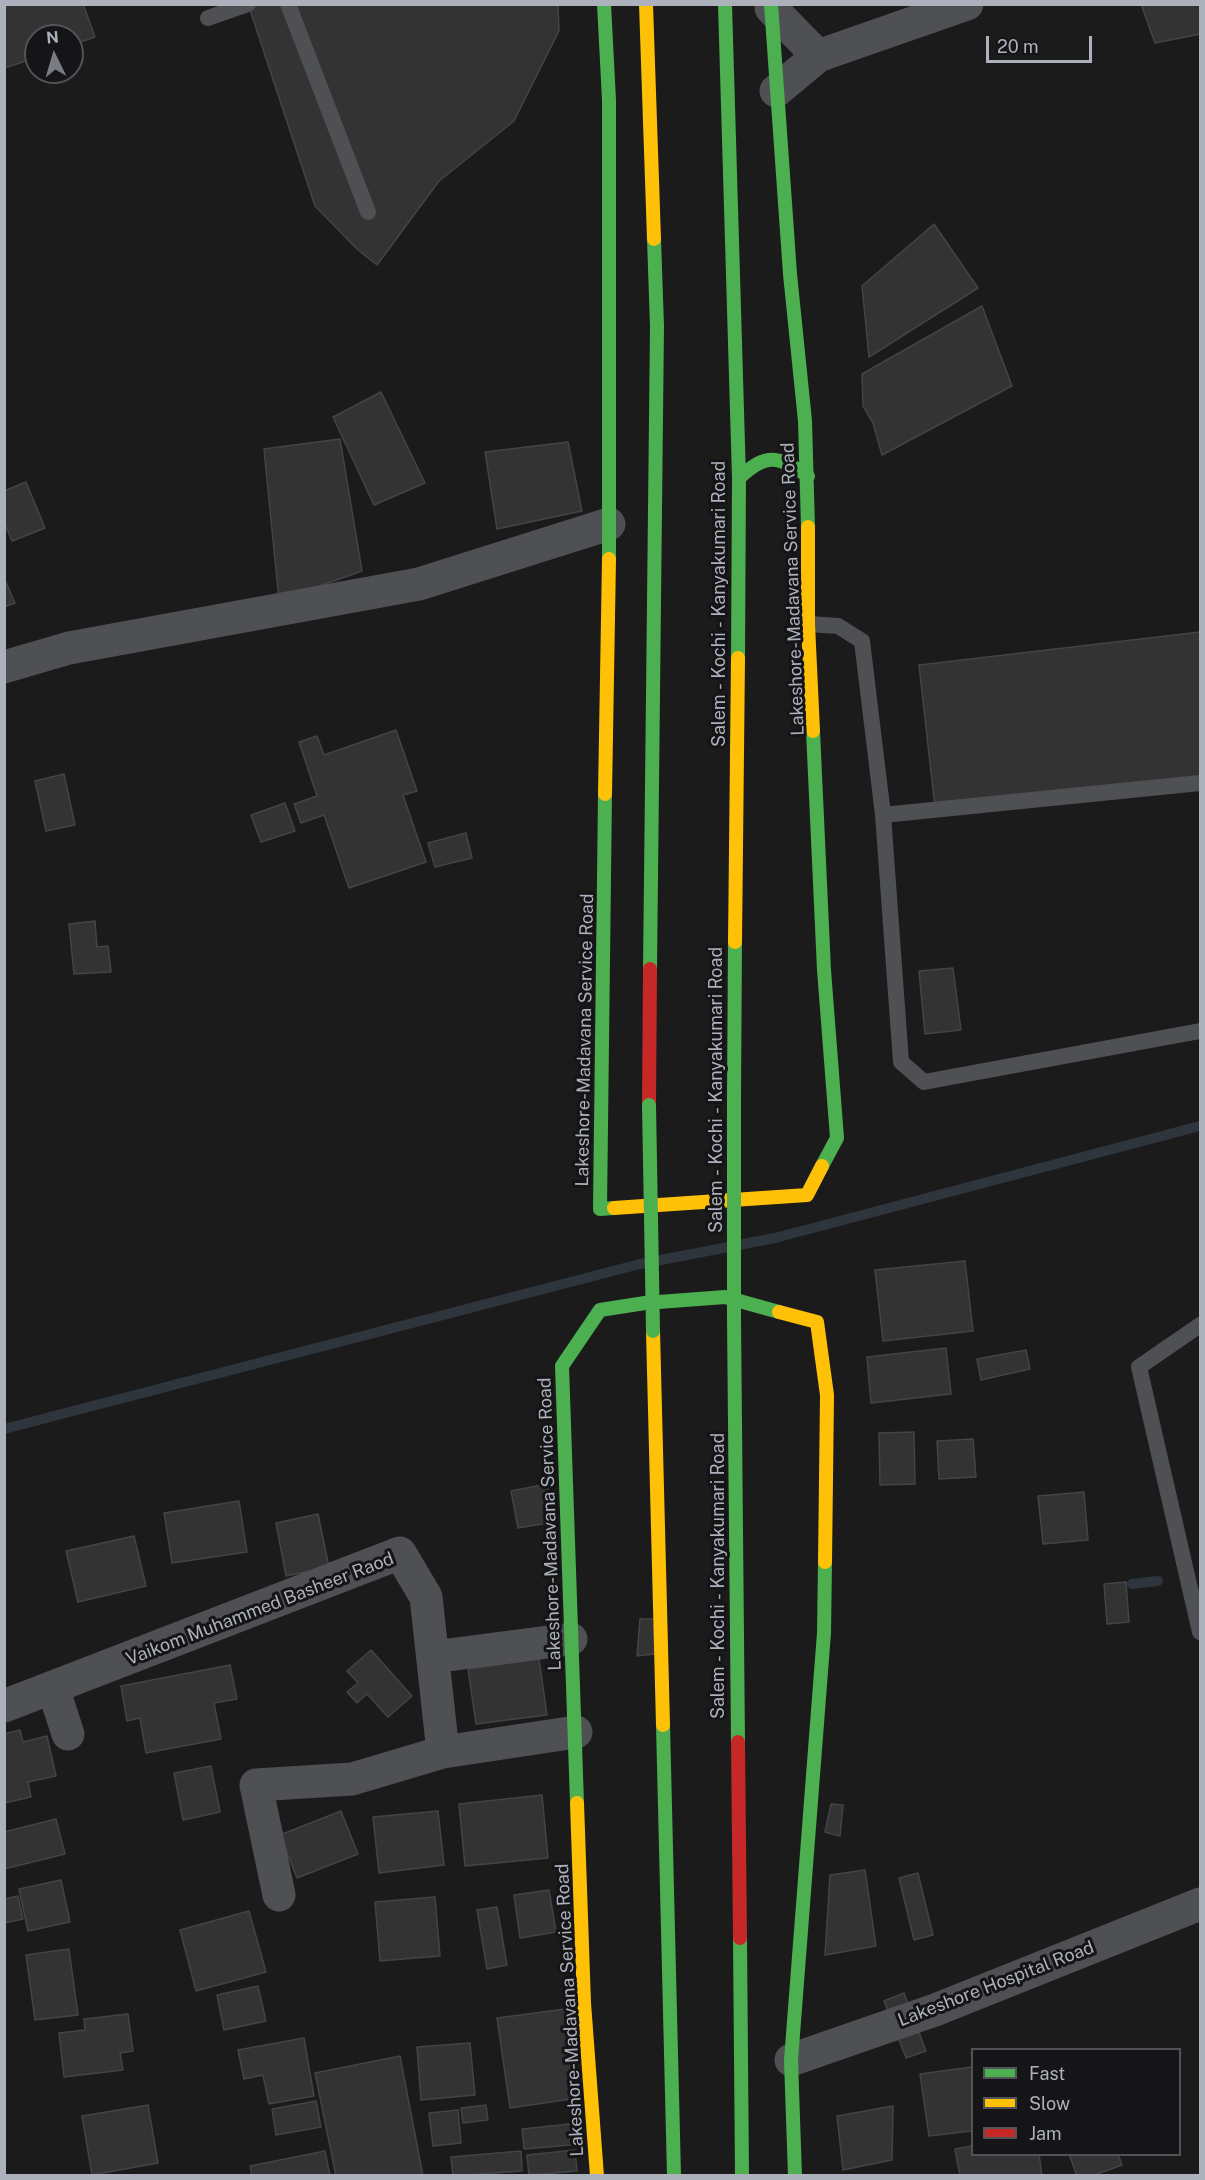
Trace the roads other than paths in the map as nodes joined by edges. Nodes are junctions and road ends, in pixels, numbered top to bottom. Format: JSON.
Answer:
{"nodes":[{"id":1,"x":248,"y":4,"type":"edge"},
{"id":2,"x":288,"y":4,"type":"edge"},
{"id":3,"x":604,"y":4,"type":"edge"},
{"id":4,"x":646,"y":4,"type":"edge"},
{"id":5,"x":725,"y":4,"type":"edge"},
{"id":6,"x":967,"y":4,"type":"edge"},
{"id":7,"x":771,"y":6,"type":"edge"},
{"id":8,"x":208,"y":18,"type":"dead end"},
{"id":9,"x":818,"y":56,"type":"junction"},
{"id":10,"x":776,"y":91,"type":"junction"},
{"id":11,"x":368,"y":212,"type":"dead end"},
{"id":12,"x":808,"y":476,"type":"junction"},
{"id":13,"x":739,"y":478,"type":"junction"},
{"id":14,"x":609,"y":524,"type":"junction"},
{"id":15,"x":808,"y":624,"type":"junction"},
{"id":16,"x":4,"y":667,"type":"edge"},
{"id":17,"x":1200,"y":783,"type":"edge"},
{"id":18,"x":883,"y":815,"type":"junction"},
{"id":19,"x":1200,"y":1031,"type":"edge"},
{"id":20,"x":1200,"y":1325,"type":"edge"},
{"id":21,"x":1200,"y":1632,"type":"edge"},
{"id":22,"x":572,"y":1639,"type":"junction"},
{"id":23,"x":433,"y":1657,"type":"junction"},
{"id":24,"x":53,"y":1688,"type":"junction"},
{"id":25,"x":4,"y":1706,"type":"edge"},
{"id":26,"x":576,"y":1732,"type":"junction"},
{"id":27,"x":68,"y":1734,"type":"dead end"},
{"id":28,"x":444,"y":1752,"type":"junction"},
{"id":29,"x":279,"y":1895,"type":"dead end"},
{"id":30,"x":1200,"y":1904,"type":"edge"},
{"id":31,"x":791,"y":2060,"type":"junction"},
{"id":32,"x":597,"y":2175,"type":"edge"},
{"id":33,"x":674,"y":2175,"type":"edge"},
{"id":34,"x":742,"y":2175,"type":"edge"},
{"id":35,"x":795,"y":2175,"type":"edge"}],
"edges":[{"from":1,"to":8,"type":"lane"},
{"from":2,"to":11,"type":"lane"},
{"from":3,"to":14,"type":"main road","name":"Lakeshore-Madavana Service Road"},
{"from":4,"to":33,"type":"main road","bridge":true},
{"from":5,"to":13,"type":"main road","name":"Salem - Kochi - Kanyakumari Road"},
{"from":6,"to":9,"type":"street"},
{"from":7,"to":9,"type":"street"},
{"from":7,"to":10,"type":"main road","name":"Lakeshore-Madavana Service Road"},
{"from":9,"to":10,"type":"street"},
{"from":10,"to":12,"type":"main road","name":"Lakeshore-Madavana Service Road"},
{"from":12,"to":13,"type":"main road"},
{"from":12,"to":15,"type":"main road","name":"Lakeshore-Madavana Service Road"},
{"from":13,"to":34,"type":"main road","name":"Salem - Kochi - Kanyakumari Road","bridge":true},
{"from":14,"to":15,"type":"main road","name":"Lakeshore-Madavana Service Road"},
{"from":14,"to":16,"type":"street"},
{"from":15,"to":18,"type":"lane"},
{"from":17,"to":18,"type":"lane"},
{"from":18,"to":19,"type":"lane"},
{"from":20,"to":21,"type":"lane"},
{"from":22,"to":23,"type":"street"},
{"from":22,"to":26,"type":"main road","name":"Lakeshore-Madavana Service Road"},
{"from":22,"to":31,"type":"main road","name":"Lakeshore-Madavana Service Road"},
{"from":23,"to":24,"type":"street","name":"Vaikom Muhammed Basheer Raod"},
{"from":23,"to":28,"type":"street","name":"Vaikom Muhammed Basheer Raod"},
{"from":24,"to":25,"type":"street","name":"Vaikom Muhammed Basheer Raod"},
{"from":24,"to":27,"type":"street"},
{"from":26,"to":28,"type":"street"},
{"from":26,"to":32,"type":"main road","name":"Lakeshore-Madavana Service Road"},
{"from":28,"to":29,"type":"street"},
{"from":30,"to":31,"type":"street","name":"Lakeshore Hospital Road"},
{"from":31,"to":35,"type":"main road","name":"Lakeshore-Madavana Service Road"}]}
